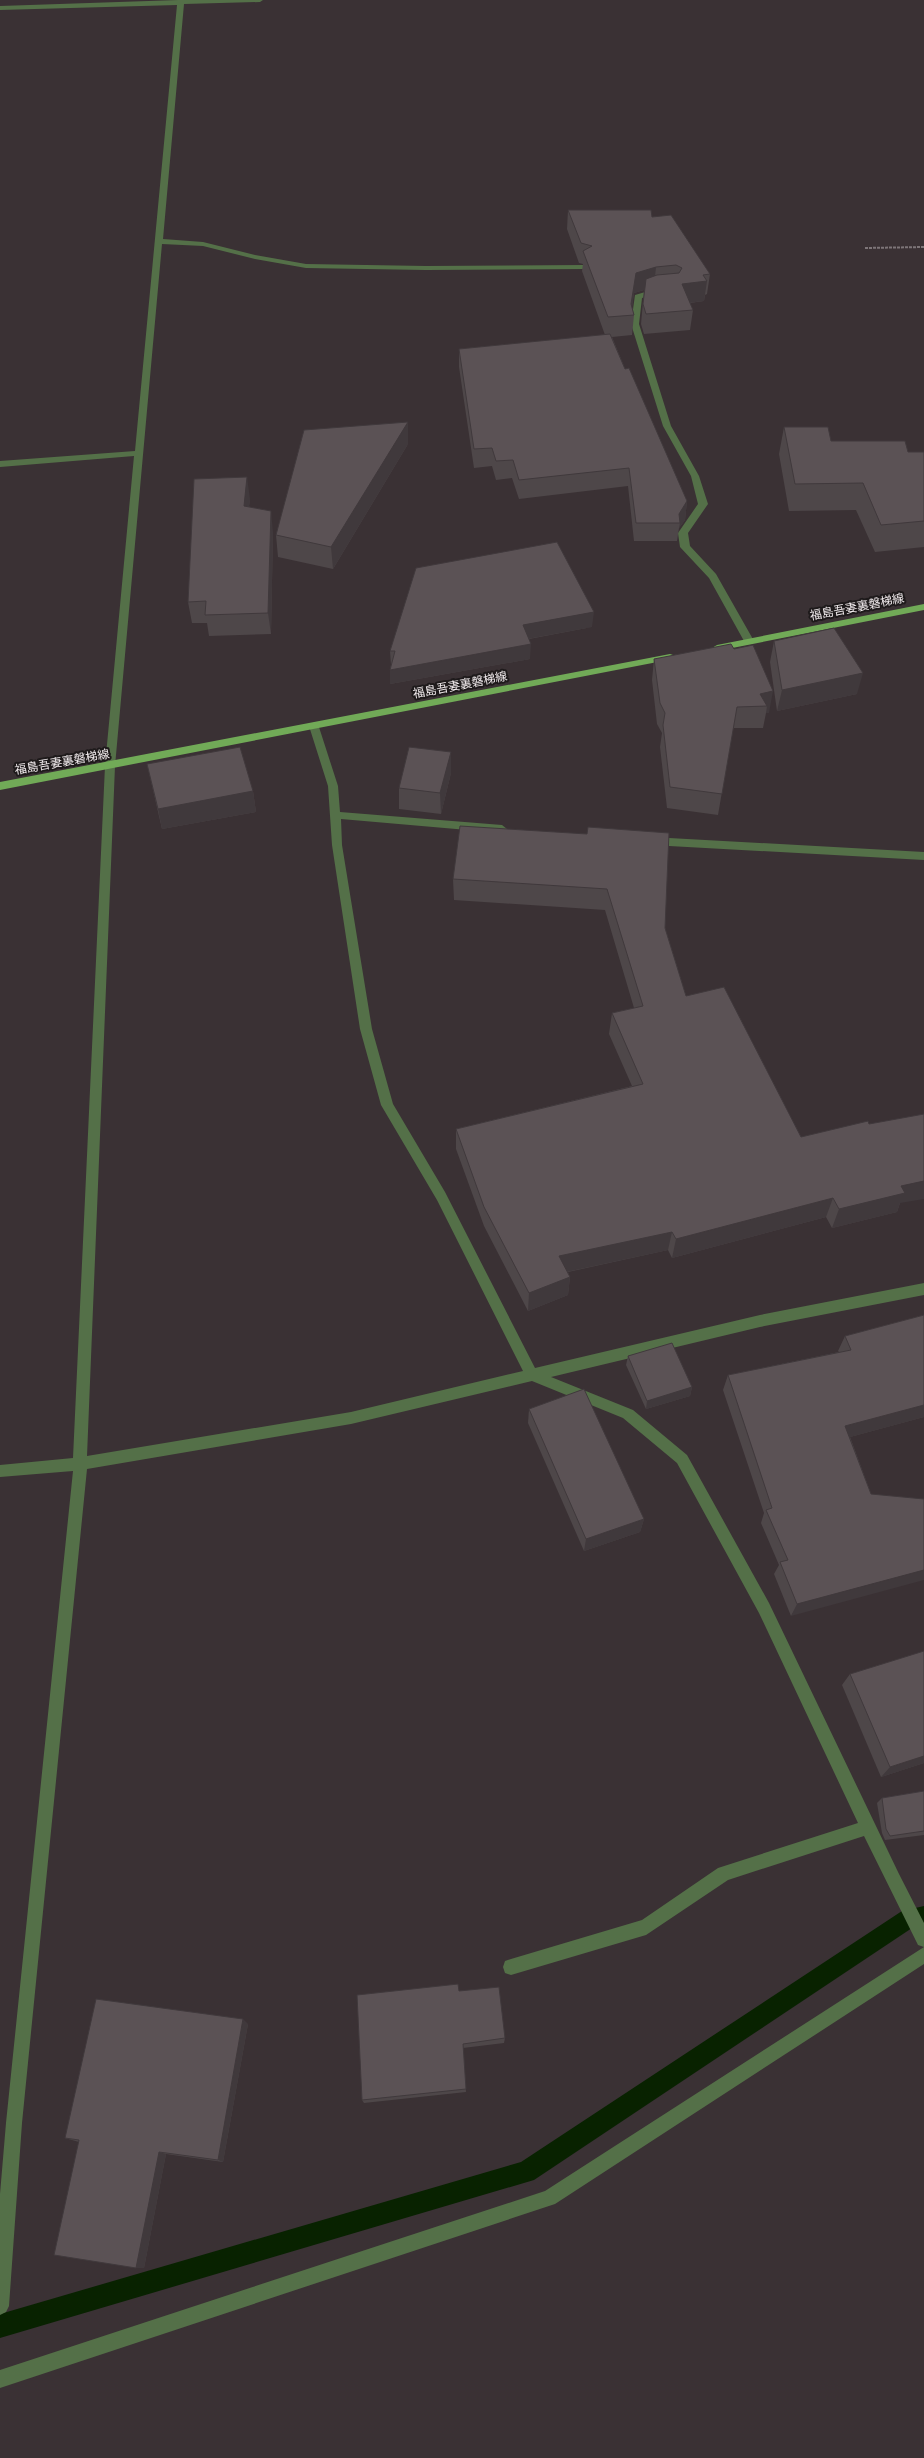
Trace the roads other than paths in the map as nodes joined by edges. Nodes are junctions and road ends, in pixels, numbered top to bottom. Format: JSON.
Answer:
{"nodes":[{"id":1,"x":260,"y":0,"type":"edge"},
{"id":2,"x":181,"y":1,"type":"edge"},
{"id":3,"x":0,"y":8,"type":"edge"},
{"id":4,"x":159,"y":240,"type":"junction"},
{"id":5,"x":585,"y":267,"type":"edge"},
{"id":6,"x":667,"y":290,"type":"edge"},
{"id":7,"x":140,"y":453,"type":"junction"},
{"id":8,"x":0,"y":464,"type":"edge"},
{"id":9,"x":924,"y":607,"type":"edge"},
{"id":10,"x":749,"y":641,"type":"junction"},
{"id":11,"x":710,"y":649,"type":"edge"},
{"id":12,"x":681,"y":654,"type":"edge"},
{"id":13,"x":314,"y":726,"type":"junction"},
{"id":14,"x":110,"y":766,"type":"junction"},
{"id":15,"x":0,"y":786,"type":"edge"},
{"id":16,"x":335,"y":815,"type":"junction"},
{"id":17,"x":511,"y":830,"type":"edge"},
{"id":18,"x":638,"y":840,"type":"edge"},
{"id":19,"x":924,"y":856,"type":"edge"},
{"id":20,"x":924,"y":1289,"type":"edge"},
{"id":21,"x":532,"y":1375,"type":"junction"},
{"id":22,"x":80,"y":1464,"type":"junction"},
{"id":23,"x":0,"y":1471,"type":"edge"},
{"id":24,"x":868,"y":1827,"type":"junction"},
{"id":25,"x":924,"y":1939,"type":"edge"},
{"id":26,"x":924,"y":1955,"type":"edge"},
{"id":27,"x":511,"y":1967,"type":"dead end"},
{"id":28,"x":0,"y":2306,"type":"edge"},
{"id":29,"x":0,"y":2379,"type":"edge"}],
"edges":[{"from":1,"to":2,"type":"street"},
{"from":2,"to":3,"type":"street"},
{"from":2,"to":4,"type":"street"},
{"from":4,"to":5,"type":"street"},
{"from":4,"to":7,"type":"street"},
{"from":6,"to":10,"type":"street"},
{"from":7,"to":8,"type":"street"},
{"from":7,"to":14,"type":"street"},
{"from":9,"to":10,"type":"main road","name":"福島吾妻裏磐梯線"},
{"from":10,"to":11,"type":"main road","name":"福島吾妻裏磐梯線"},
{"from":12,"to":13,"type":"main road","name":"福島吾妻裏磐梯線"},
{"from":13,"to":14,"type":"main road","name":"福島吾妻裏磐梯線"},
{"from":13,"to":16,"type":"street"},
{"from":14,"to":15,"type":"main road","name":"福島吾妻裏磐梯線"},
{"from":14,"to":22,"type":"street"},
{"from":16,"to":17,"type":"street"},
{"from":16,"to":21,"type":"street"},
{"from":18,"to":19,"type":"street"},
{"from":20,"to":21,"type":"street"},
{"from":21,"to":22,"type":"street"},
{"from":21,"to":24,"type":"street"},
{"from":22,"to":23,"type":"street"},
{"from":22,"to":28,"type":"street"},
{"from":24,"to":25,"type":"street"},
{"from":24,"to":27,"type":"street"},
{"from":26,"to":29,"type":"street"}]}
